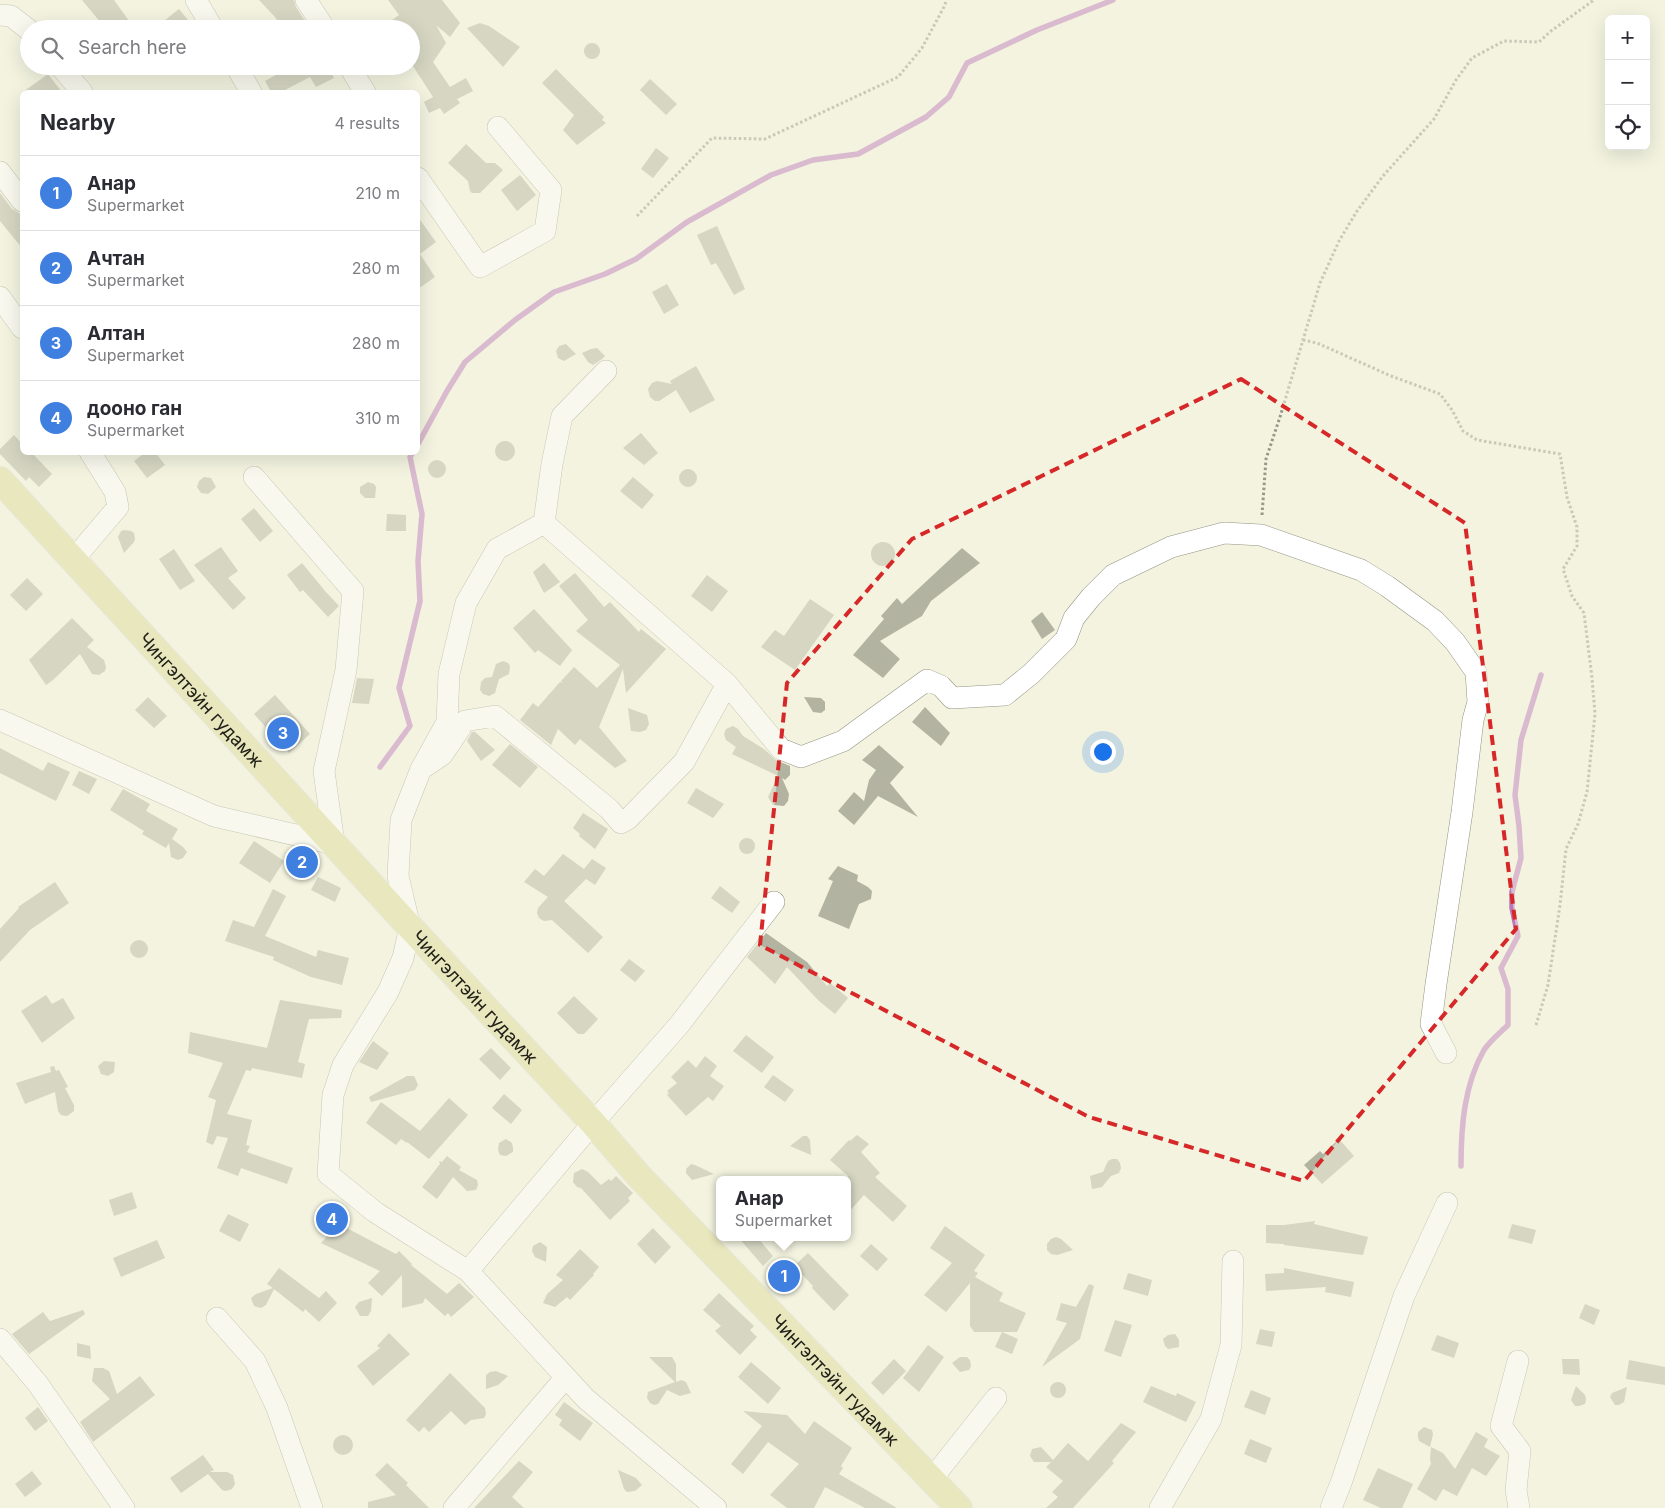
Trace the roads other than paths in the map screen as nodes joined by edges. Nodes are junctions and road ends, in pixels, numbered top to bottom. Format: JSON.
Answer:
{"nodes":[{"id":1,"x":196,"y":0,"type":"edge"},
{"id":2,"x":306,"y":0,"type":"edge"},
{"id":3,"x":0,"y":15,"type":"edge"},
{"id":4,"x":208,"y":20,"type":"edge"},
{"id":5,"x":319,"y":20,"type":"edge"},
{"id":6,"x":20,"y":23,"type":"edge"},
{"id":7,"x":68,"y":75,"type":"edge"},
{"id":8,"x":241,"y":75,"type":"edge"},
{"id":9,"x":355,"y":75,"type":"edge"},
{"id":10,"x":80,"y":90,"type":"edge"},
{"id":11,"x":250,"y":90,"type":"edge"},
{"id":12,"x":364,"y":90,"type":"edge"},
{"id":13,"x":498,"y":127,"type":"dead end"},
{"id":14,"x":0,"y":172,"type":"edge"},
{"id":15,"x":420,"y":181,"type":"edge"},
{"id":16,"x":20,"y":198,"type":"edge"},
{"id":17,"x":0,"y":297,"type":"edge"},
{"id":18,"x":20,"y":325,"type":"edge"},
{"id":19,"x":606,"y":371,"type":"dead end"},
{"id":20,"x":92,"y":455,"type":"edge"},
{"id":21,"x":254,"y":477,"type":"dead end"},
{"id":22,"x":0,"y":480,"type":"edge"},
{"id":23,"x":544,"y":524,"type":"junction"},
{"id":24,"x":73,"y":560,"type":"junction"},
{"id":25,"x":727,"y":684,"type":"junction"},
{"id":26,"x":0,"y":720,"type":"edge"},
{"id":27,"x":421,"y":769,"type":"junction"},
{"id":28,"x":334,"y":844,"type":"junction"},
{"id":29,"x":774,"y":902,"type":"dead end"},
{"id":30,"x":410,"y":927,"type":"junction"},
{"id":31,"x":1446,"y":1053,"type":"dead end"},
{"id":32,"x":593,"y":1123,"type":"junction"},
{"id":33,"x":1447,"y":1203,"type":"dead end"},
{"id":34,"x":1233,"y":1261,"type":"dead end"},
{"id":35,"x":468,"y":1271,"type":"junction"},
{"id":36,"x":218,"y":1318,"type":"dead end"},
{"id":37,"x":0,"y":1339,"type":"edge"},
{"id":38,"x":1518,"y":1361,"type":"dead end"},
{"id":39,"x":566,"y":1377,"type":"junction"},
{"id":40,"x":996,"y":1398,"type":"dead end"},
{"id":41,"x":931,"y":1480,"type":"junction"},
{"id":42,"x":124,"y":1508,"type":"edge"},
{"id":43,"x":312,"y":1508,"type":"edge"},
{"id":44,"x":454,"y":1508,"type":"edge"},
{"id":45,"x":716,"y":1508,"type":"edge"},
{"id":46,"x":959,"y":1508,"type":"edge"},
{"id":47,"x":1160,"y":1508,"type":"edge"},
{"id":48,"x":1331,"y":1508,"type":"edge"},
{"id":49,"x":1519,"y":1508,"type":"edge"}],
"edges":[{"from":1,"to":4,"type":"street"},
{"from":2,"to":5,"type":"street"},
{"from":3,"to":6,"type":"street"},
{"from":7,"to":10,"type":"street"},
{"from":8,"to":11,"type":"street"},
{"from":9,"to":12,"type":"street"},
{"from":13,"to":15,"type":"street"},
{"from":14,"to":16,"type":"street"},
{"from":17,"to":18,"type":"street"},
{"from":19,"to":23,"type":"street"},
{"from":20,"to":24,"type":"street"},
{"from":21,"to":28,"type":"street"},
{"from":22,"to":24,"type":"main road","name":"Чингэлтэйн гудамж"},
{"from":23,"to":25,"type":"street"},
{"from":23,"to":27,"type":"street"},
{"from":24,"to":28,"type":"main road","name":"Чингэлтэйн гудамж"},
{"from":25,"to":27,"type":"street"},
{"from":25,"to":31,"type":"street"},
{"from":26,"to":28,"type":"street"},
{"from":27,"to":30,"type":"street"},
{"from":28,"to":30,"type":"main road","name":"Чингэлтэйн гудамж"},
{"from":29,"to":32,"type":"street"},
{"from":30,"to":32,"type":"main road","name":"Чингэлтэйн гудамж"},
{"from":30,"to":35,"type":"street"},
{"from":32,"to":35,"type":"street"},
{"from":32,"to":41,"type":"main road","name":"Чингэлтэйн гудамж"},
{"from":33,"to":48,"type":"street"},
{"from":34,"to":47,"type":"street"},
{"from":35,"to":39,"type":"street"},
{"from":36,"to":43,"type":"street"},
{"from":37,"to":42,"type":"street"},
{"from":38,"to":49,"type":"street"},
{"from":39,"to":44,"type":"street"},
{"from":39,"to":45,"type":"street"},
{"from":40,"to":41,"type":"street"},
{"from":41,"to":46,"type":"main road","name":"Чингэлтэйн гудамж"}]}
